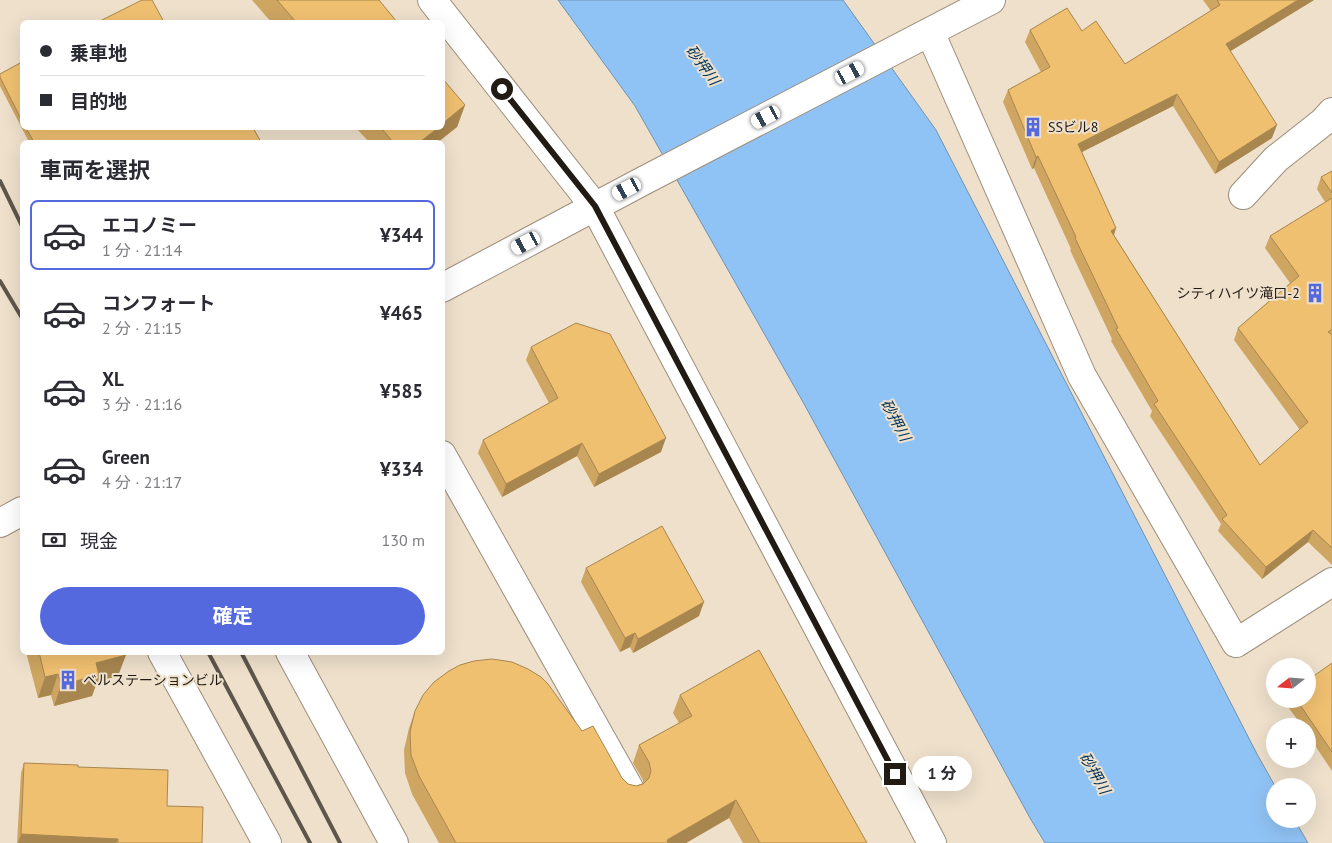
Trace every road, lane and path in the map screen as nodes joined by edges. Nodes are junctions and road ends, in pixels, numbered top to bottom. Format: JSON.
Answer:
{"nodes":[{"id":1,"x":432,"y":0,"type":"edge"},
{"id":2,"x":991,"y":0,"type":"edge"},
{"id":3,"x":930,"y":32,"type":"junction"},
{"id":4,"x":1332,"y":112,"type":"edge"},
{"id":5,"x":1243,"y":195,"type":"dead end"},
{"id":6,"x":595,"y":206,"type":"junction"},
{"id":7,"x":445,"y":286,"type":"edge"},
{"id":8,"x":445,"y":459,"type":"edge"},
{"id":9,"x":20,"y":512,"type":"edge"},
{"id":10,"x":0,"y":523,"type":"edge"},
{"id":11,"x":1332,"y":582,"type":"edge"},
{"id":12,"x":164,"y":655,"type":"edge"},
{"id":13,"x":292,"y":655,"type":"edge"},
{"id":14,"x":629,"y":788,"type":"edge"},
{"id":15,"x":267,"y":843,"type":"edge"},
{"id":16,"x":394,"y":843,"type":"edge"},
{"id":17,"x":932,"y":843,"type":"edge"}],
"edges":[{"from":1,"to":6,"type":"street"},
{"from":2,"to":3,"type":"street"},
{"from":3,"to":6,"type":"street"},
{"from":3,"to":11,"type":"street"},
{"from":4,"to":5,"type":"street"},
{"from":6,"to":7,"type":"street"},
{"from":6,"to":17,"type":"street"},
{"from":8,"to":14,"type":"street"},
{"from":9,"to":10,"type":"street"},
{"from":12,"to":15,"type":"street"},
{"from":13,"to":16,"type":"street"}]}
